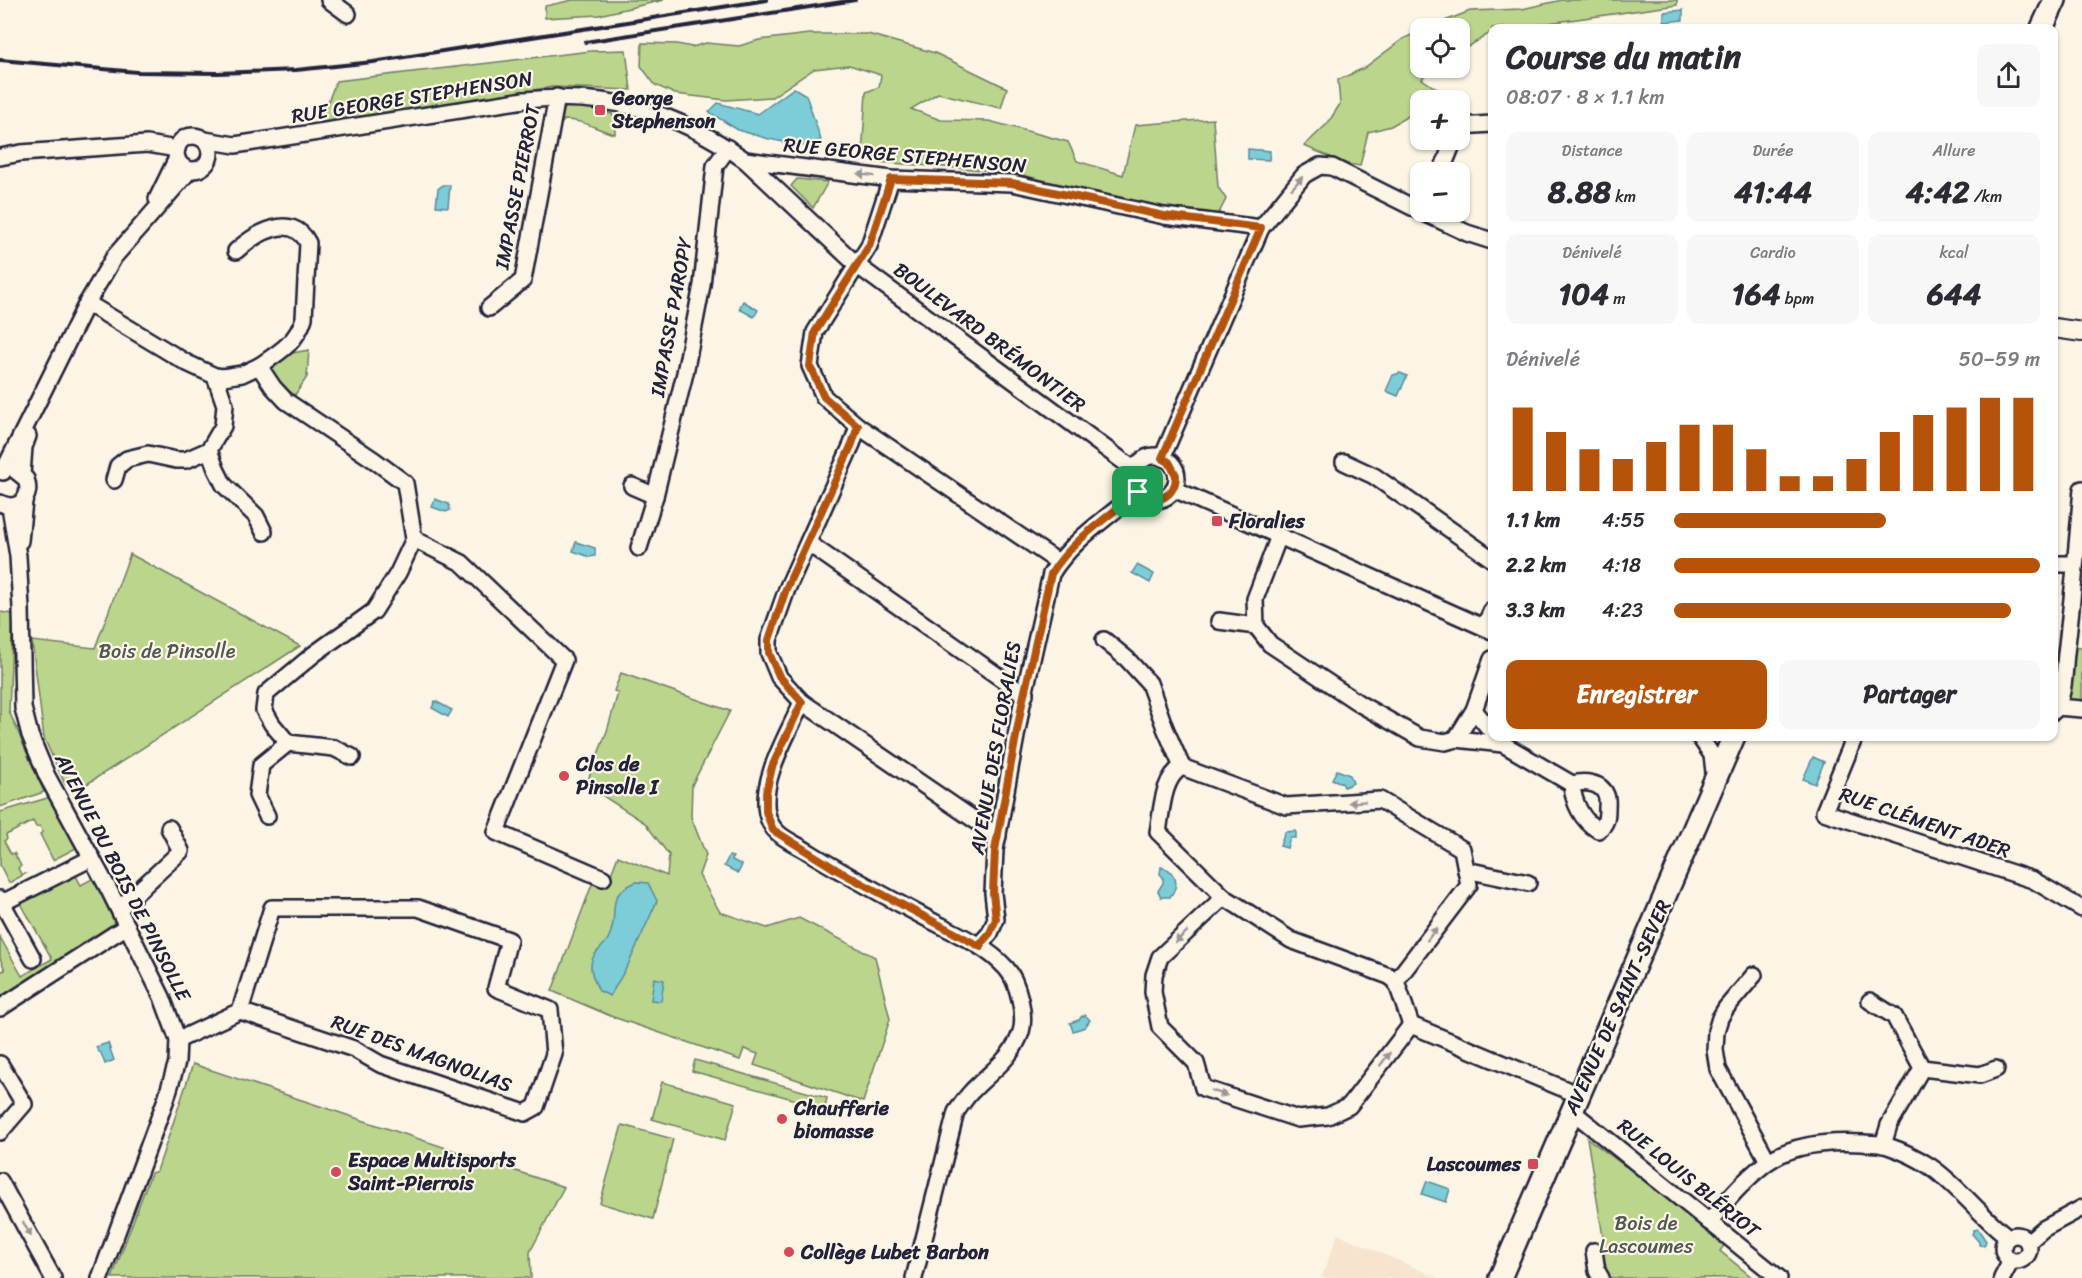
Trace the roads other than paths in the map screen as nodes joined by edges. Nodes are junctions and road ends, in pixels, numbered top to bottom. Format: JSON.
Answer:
{"nodes":[{"id":1,"x":329,"y":0,"type":"edge"},
{"id":2,"x":2055,"y":0,"type":"edge"},
{"id":3,"x":348,"y":14,"type":"dead end"},
{"id":4,"x":2044,"y":24,"type":"edge"},
{"id":5,"x":557,"y":97,"type":"junction"},
{"id":6,"x":1488,"y":124,"type":"edge"},
{"id":7,"x":1470,"y":125,"type":"edge"},
{"id":8,"x":205,"y":140,"type":"junction"},
{"id":9,"x":235,"y":145,"type":"junction"},
{"id":10,"x":728,"y":148,"type":"junction"},
{"id":11,"x":177,"y":153,"type":"junction"},
{"id":12,"x":0,"y":158,"type":"edge"},
{"id":13,"x":209,"y":160,"type":"junction"},
{"id":14,"x":745,"y":160,"type":"junction"},
{"id":15,"x":190,"y":170,"type":"junction"},
{"id":16,"x":891,"y":179,"type":"junction"},
{"id":17,"x":1410,"y":206,"type":"edge"},
{"id":18,"x":148,"y":218,"type":"junction"},
{"id":19,"x":1445,"y":222,"type":"edge"},
{"id":20,"x":1261,"y":228,"type":"junction"},
{"id":21,"x":1488,"y":240,"type":"edge"},
{"id":22,"x":236,"y":251,"type":"dead end"},
{"id":23,"x":858,"y":266,"type":"junction"},
{"id":24,"x":87,"y":303,"type":"junction"},
{"id":25,"x":489,"y":308,"type":"dead end"},
{"id":26,"x":2058,"y":329,"type":"edge"},
{"id":27,"x":2082,"y":332,"type":"edge"},
{"id":28,"x":259,"y":366,"type":"junction"},
{"id":29,"x":215,"y":376,"type":"junction"},
{"id":30,"x":48,"y":379,"type":"junction"},
{"id":31,"x":858,"y":426,"type":"junction"},
{"id":32,"x":209,"y":450,"type":"junction"},
{"id":33,"x":1162,"y":458,"type":"junction"},
{"id":34,"x":1344,"y":462,"type":"dead end"},
{"id":35,"x":1135,"y":470,"type":"junction"},
{"id":36,"x":2,"y":473,"type":"edge"},
{"id":37,"x":22,"y":475,"type":"junction"},
{"id":38,"x":114,"y":480,"type":"dead end"},
{"id":39,"x":632,"y":486,"type":"dead end"},
{"id":40,"x":1174,"y":489,"type":"junction"},
{"id":41,"x":2082,"y":489,"type":"edge"},
{"id":42,"x":1138,"y":492,"type":"junction"},
{"id":43,"x":655,"y":496,"type":"junction"},
{"id":44,"x":11,"y":504,"type":"edge"},
{"id":45,"x":264,"y":532,"type":"dead end"},
{"id":46,"x":1280,"y":536,"type":"junction"},
{"id":47,"x":414,"y":539,"type":"junction"},
{"id":48,"x":808,"y":543,"type":"junction"},
{"id":49,"x":639,"y":548,"type":"dead end"},
{"id":50,"x":1488,"y":556,"type":"edge"},
{"id":51,"x":1058,"y":562,"type":"junction"},
{"id":52,"x":2058,"y":564,"type":"edge"},
{"id":53,"x":2075,"y":564,"type":"junction"},
{"id":54,"x":1219,"y":621,"type":"dead end"},
{"id":55,"x":1256,"y":626,"type":"junction"},
{"id":56,"x":1488,"y":629,"type":"edge"},
{"id":57,"x":1104,"y":640,"type":"dead end"},
{"id":58,"x":2075,"y":640,"type":"edge"},
{"id":59,"x":1488,"y":670,"type":"edge"},
{"id":60,"x":1024,"y":695,"type":"junction"},
{"id":61,"x":2058,"y":701,"type":"edge"},
{"id":62,"x":802,"y":702,"type":"junction"},
{"id":63,"x":2058,"y":709,"type":"edge"},
{"id":64,"x":2082,"y":709,"type":"edge"},
{"id":65,"x":1474,"y":710,"type":"junction"},
{"id":66,"x":1488,"y":727,"type":"edge"},
{"id":67,"x":1456,"y":739,"type":"junction"},
{"id":68,"x":1488,"y":740,"type":"edge"},
{"id":69,"x":1502,"y":741,"type":"edge"},
{"id":70,"x":1702,"y":741,"type":"edge"},
{"id":71,"x":1732,"y":741,"type":"edge"},
{"id":72,"x":1853,"y":741,"type":"edge"},
{"id":73,"x":288,"y":743,"type":"junction"},
{"id":74,"x":352,"y":758,"type":"dead end"},
{"id":75,"x":1182,"y":767,"type":"junction"},
{"id":76,"x":1715,"y":783,"type":"junction"},
{"id":77,"x":1572,"y":784,"type":"dead end"},
{"id":78,"x":267,"y":816,"type":"dead end"},
{"id":79,"x":169,"y":828,"type":"dead end"},
{"id":80,"x":998,"y":836,"type":"junction"},
{"id":81,"x":92,"y":858,"type":"junction"},
{"id":82,"x":1466,"y":870,"type":"junction"},
{"id":83,"x":603,"y":878,"type":"dead end"},
{"id":84,"x":1528,"y":883,"type":"dead end"},
{"id":85,"x":1224,"y":897,"type":"junction"},
{"id":86,"x":1,"y":902,"type":"edge"},
{"id":87,"x":119,"y":909,"type":"junction"},
{"id":88,"x":2082,"y":909,"type":"edge"},
{"id":89,"x":127,"y":926,"type":"junction"},
{"id":90,"x":981,"y":947,"type":"junction"},
{"id":91,"x":33,"y":959,"type":"dead end"},
{"id":92,"x":1754,"y":975,"type":"dead end"},
{"id":93,"x":1396,"y":981,"type":"junction"},
{"id":94,"x":1870,"y":1001,"type":"dead end"},
{"id":95,"x":0,"y":1008,"type":"edge"},
{"id":96,"x":240,"y":1011,"type":"junction"},
{"id":97,"x":1411,"y":1024,"type":"junction"},
{"id":98,"x":178,"y":1040,"type":"junction"},
{"id":99,"x":0,"y":1064,"type":"edge"},
{"id":100,"x":1922,"y":1068,"type":"junction"},
{"id":101,"x":1996,"y":1069,"type":"dead end"},
{"id":102,"x":1575,"y":1103,"type":"junction"},
{"id":103,"x":0,"y":1132,"type":"edge"},
{"id":104,"x":1884,"y":1145,"type":"junction"},
{"id":105,"x":1768,"y":1161,"type":"junction"},
{"id":106,"x":0,"y":1181,"type":"edge"},
{"id":107,"x":2082,"y":1208,"type":"edge"},
{"id":108,"x":1710,"y":1222,"type":"junction"},
{"id":109,"x":2008,"y":1237,"type":"junction"},
{"id":110,"x":2028,"y":1242,"type":"junction"},
{"id":111,"x":1594,"y":1251,"type":"dead end"},
{"id":112,"x":2011,"y":1261,"type":"junction"},
{"id":113,"x":53,"y":1278,"type":"edge"},
{"id":114,"x":100,"y":1278,"type":"edge"},
{"id":115,"x":914,"y":1278,"type":"edge"},
{"id":116,"x":1500,"y":1278,"type":"edge"},
{"id":117,"x":1600,"y":1278,"type":"edge"},
{"id":118,"x":1779,"y":1278,"type":"edge"},
{"id":119,"x":2002,"y":1278,"type":"edge"}],
"edges":[{"from":1,"to":3,"type":"street"},
{"from":2,"to":4,"type":"main road"},
{"from":5,"to":9,"type":"street","name":"RUE GEORGE STEPHENSON"},
{"from":5,"to":10,"type":"street","name":"RUE GEORGE STEPHENSON"},
{"from":5,"to":25,"type":"street","name":"IMPASSE PIERROT"},
{"from":6,"to":7,"type":"street"},
{"from":8,"to":9,"type":"street","name":"RUE GEORGE STEPHENSON"},
{"from":8,"to":11,"type":"street"},
{"from":8,"to":13,"type":"street"},
{"from":9,"to":13,"type":"street","name":"RUE GEORGE STEPHENSON"},
{"from":10,"to":14,"type":"street","name":"RUE GEORGE STEPHENSON"},
{"from":10,"to":43,"type":"street","name":"IMPASSE PAROPY"},
{"from":11,"to":12,"type":"street"},
{"from":11,"to":15,"type":"street"},
{"from":11,"to":18,"type":"street"},
{"from":13,"to":15,"type":"street"},
{"from":16,"to":14,"type":"street","name":"RUE GEORGE STEPHENSON","one_way":true},
{"from":14,"to":23,"type":"street","name":"BOULEVARD BRÉMONTIER"},
{"from":15,"to":18,"type":"street"},
{"from":16,"to":20,"type":"street","name":"RUE GEORGE STEPHENSON"},
{"from":16,"to":23,"type":"street"},
{"from":20,"to":17,"type":"street","one_way":true},
{"from":18,"to":24,"type":"street"},
{"from":19,"to":21,"type":"street"},
{"from":20,"to":33,"type":"street"},
{"from":22,"to":28,"type":"street"},
{"from":23,"to":31,"type":"street"},
{"from":23,"to":35,"type":"street","name":"BOULEVARD BRÉMONTIER"},
{"from":24,"to":29,"type":"street"},
{"from":24,"to":30,"type":"street"},
{"from":26,"to":27,"type":"street"},
{"from":28,"to":29,"type":"street"},
{"from":28,"to":47,"type":"street"},
{"from":29,"to":32,"type":"street"},
{"from":30,"to":36,"type":"street"},
{"from":30,"to":37,"type":"street","name":"AVENUE DU BOIS DE PINSOLLE"},
{"from":31,"to":48,"type":"street"},
{"from":31,"to":51,"type":"street"},
{"from":32,"to":38,"type":"street"},
{"from":32,"to":45,"type":"street"},
{"from":33,"to":35,"type":"street"},
{"from":33,"to":40,"type":"street"},
{"from":34,"to":50,"type":"street"},
{"from":35,"to":42,"type":"street"},
{"from":36,"to":37,"type":"street"},
{"from":37,"to":44,"type":"street","name":"AVENUE DU BOIS DE PINSOLLE"},
{"from":39,"to":43,"type":"street"},
{"from":40,"to":42,"type":"street"},
{"from":40,"to":46,"type":"street"},
{"from":41,"to":53,"type":"street"},
{"from":42,"to":51,"type":"street","name":"AVENUE DES FLORALIES"},
{"from":43,"to":49,"type":"street","name":"IMPASSE PAROPY"},
{"from":44,"to":81,"type":"street","name":"AVENUE DU BOIS DE PINSOLLE"},
{"from":46,"to":55,"type":"street"},
{"from":46,"to":56,"type":"street"},
{"from":47,"to":73,"type":"street"},
{"from":47,"to":83,"type":"street"},
{"from":48,"to":60,"type":"street"},
{"from":48,"to":62,"type":"street"},
{"from":51,"to":60,"type":"street","name":"AVENUE DES FLORALIES"},
{"from":52,"to":53,"type":"street"},
{"from":53,"to":58,"type":"street"},
{"from":54,"to":55,"type":"street"},
{"from":55,"to":67,"type":"street"},
{"from":57,"to":75,"type":"street"},
{"from":58,"to":61,"type":"street"},
{"from":59,"to":65,"type":"street"},
{"from":60,"to":80,"type":"street","name":"AVENUE DES FLORALIES"},
{"from":62,"to":80,"type":"street"},
{"from":62,"to":90,"type":"street"},
{"from":63,"to":64,"type":"street"},
{"from":65,"to":66,"type":"street"},
{"from":65,"to":67,"type":"street"},
{"from":67,"to":68,"type":"street"},
{"from":69,"to":77,"type":"street"},
{"from":70,"to":76,"type":"street"},
{"from":71,"to":76,"type":"main road","name":"AVENUE DE SAINT-SEVER"},
{"from":72,"to":88,"type":"street","name":"RUE CLÉMENT ADER"},
{"from":73,"to":74,"type":"street"},
{"from":73,"to":78,"type":"street"},
{"from":82,"to":75,"type":"street","one_way":true},
{"from":75,"to":85,"type":"street"},
{"from":76,"to":102,"type":"main road","name":"AVENUE DE SAINT-SEVER"},
{"from":79,"to":87,"type":"street"},
{"from":80,"to":90,"type":"street","name":"AVENUE DES FLORALIES"},
{"from":81,"to":86,"type":"street"},
{"from":81,"to":87,"type":"street","name":"AVENUE DU BOIS DE PINSOLLE"},
{"from":82,"to":84,"type":"street"},
{"from":93,"to":82,"type":"street","one_way":true},
{"from":85,"to":93,"type":"street"},
{"from":85,"to":97,"type":"street","one_way":true},
{"from":86,"to":91,"type":"street"},
{"from":87,"to":89,"type":"street","name":"AVENUE DU BOIS DE PINSOLLE"},
{"from":89,"to":95,"type":"street"},
{"from":89,"to":98,"type":"street","name":"AVENUE DU BOIS DE PINSOLLE"},
{"from":90,"to":115,"type":"street"},
{"from":92,"to":105,"type":"street"},
{"from":93,"to":97,"type":"street"},
{"from":94,"to":100,"type":"street"},
{"from":96,"to":96,"type":"street","name":"RUE DES MAGNOLIAS"},
{"from":96,"to":98,"type":"street"},
{"from":97,"to":102,"type":"street","name":"RUE LOUIS BLÉRIOT"},
{"from":98,"to":114,"type":"street","name":"AVENUE DU BOIS DE PINSOLLE"},
{"from":99,"to":103,"type":"street"},
{"from":100,"to":101,"type":"street"},
{"from":100,"to":104,"type":"street"},
{"from":102,"to":108,"type":"street","name":"RUE LOUIS BLÉRIOT"},
{"from":102,"to":116,"type":"main road","name":"AVENUE DE SAINT-SEVER"},
{"from":104,"to":105,"type":"street"},
{"from":104,"to":109,"type":"street"},
{"from":105,"to":108,"type":"street"},
{"from":106,"to":113,"type":"street","one_way":true},
{"from":107,"to":110,"type":"street"},
{"from":108,"to":118,"type":"street","name":"RUE LOUIS BLÉRIOT"},
{"from":109,"to":110,"type":"street"},
{"from":109,"to":112,"type":"street"},
{"from":110,"to":112,"type":"street"},
{"from":111,"to":117,"type":"street"},
{"from":112,"to":119,"type":"street"}]}
